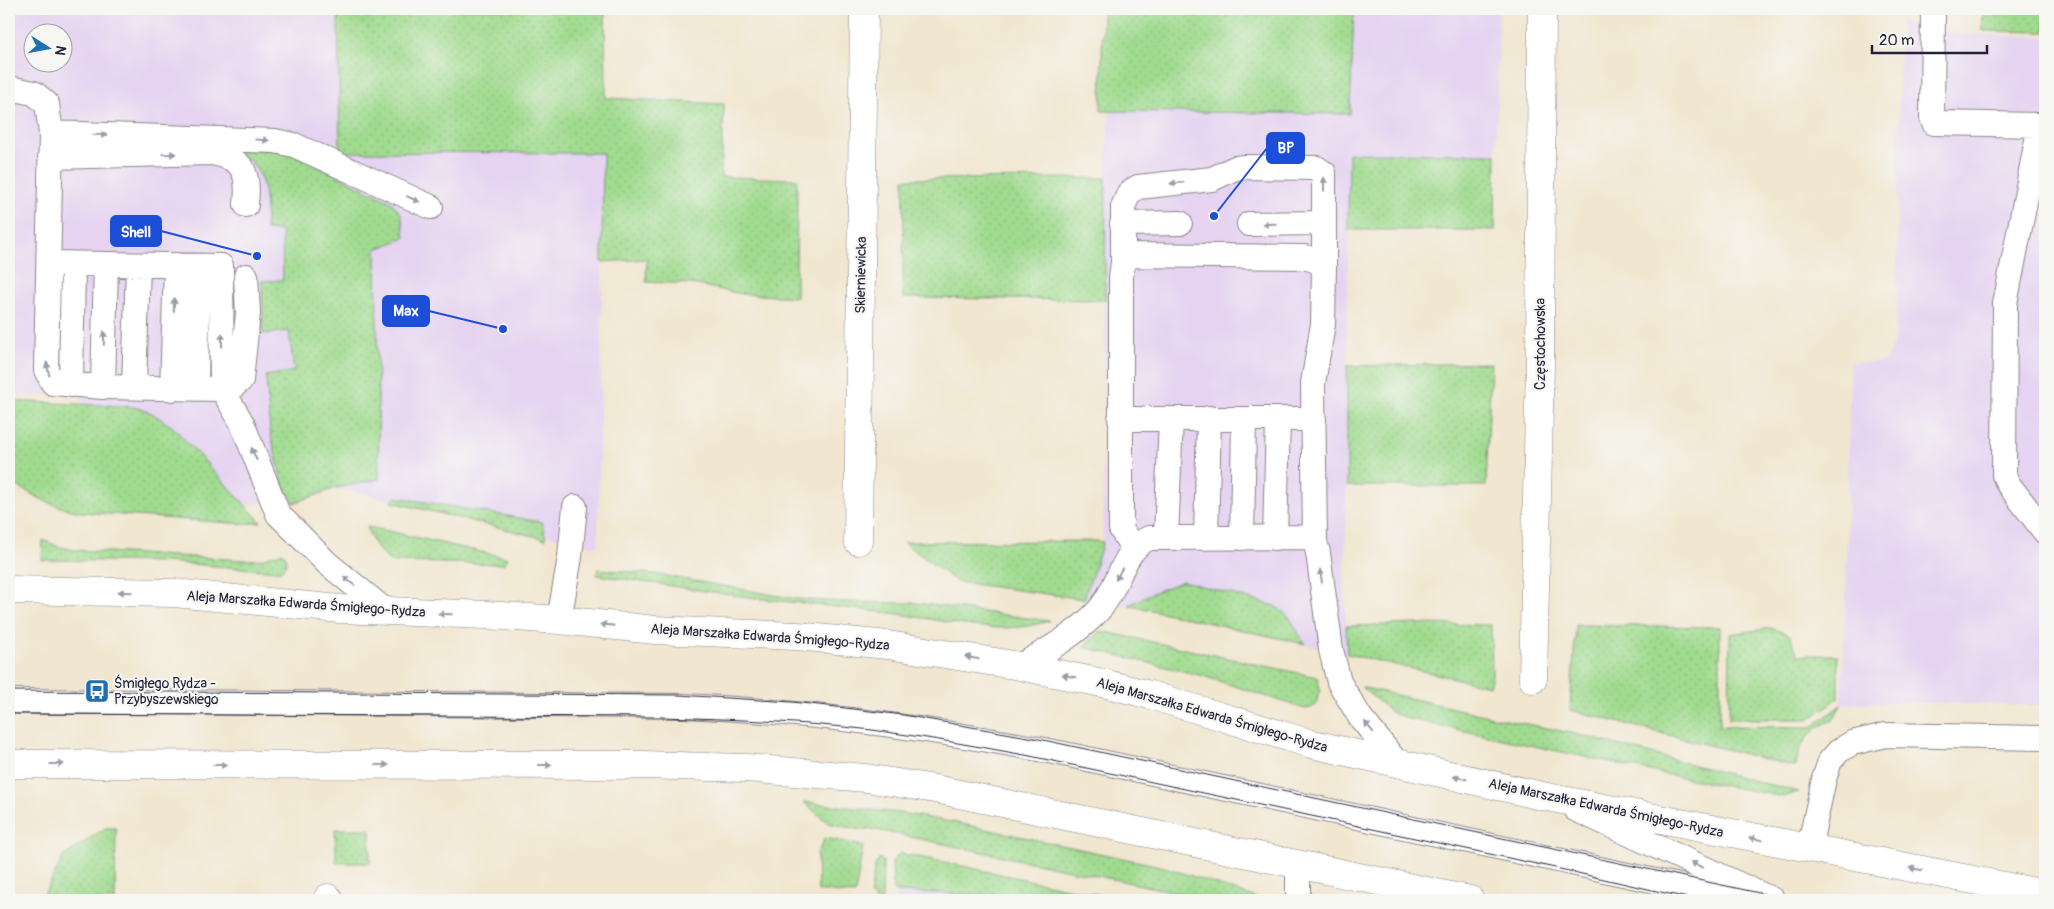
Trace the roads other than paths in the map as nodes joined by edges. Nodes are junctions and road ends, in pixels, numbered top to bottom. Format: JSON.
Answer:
{"nodes":[{"id":1,"x":864,"y":9,"type":"edge"},
{"id":2,"x":1542,"y":9,"type":"edge"},
{"id":3,"x":1933,"y":9,"type":"edge"},
{"id":4,"x":9,"y":88,"type":"edge"},
{"id":5,"x":2042,"y":125,"type":"edge"},
{"id":6,"x":51,"y":134,"type":"junction"},
{"id":7,"x":50,"y":157,"type":"junction"},
{"id":8,"x":246,"y":205,"type":"dead end"},
{"id":9,"x":431,"y":207,"type":"dead end"},
{"id":10,"x":1180,"y":223,"type":"dead end"},
{"id":11,"x":1324,"y":223,"type":"junction"},
{"id":12,"x":1122,"y":224,"type":"junction"},
{"id":13,"x":1249,"y":224,"type":"dead end"},
{"id":14,"x":50,"y":263,"type":"junction"},
{"id":15,"x":1123,"y":263,"type":"junction"},
{"id":16,"x":74,"y":264,"type":"junction"},
{"id":17,"x":106,"y":264,"type":"junction"},
{"id":18,"x":138,"y":265,"type":"junction"},
{"id":19,"x":187,"y":266,"type":"junction"},
{"id":20,"x":1324,"y":268,"type":"junction"},
{"id":21,"x":246,"y":276,"type":"dead end"},
{"id":22,"x":71,"y":385,"type":"junction"},
{"id":23,"x":103,"y":387,"type":"junction"},
{"id":24,"x":134,"y":388,"type":"junction"},
{"id":25,"x":172,"y":389,"type":"junction"},
{"id":26,"x":196,"y":389,"type":"junction"},
{"id":27,"x":222,"y":389,"type":"junction"},
{"id":28,"x":1120,"y":418,"type":"junction"},
{"id":29,"x":1209,"y":418,"type":"junction"},
{"id":30,"x":1171,"y":419,"type":"junction"},
{"id":31,"x":1244,"y":419,"type":"junction"},
{"id":32,"x":1278,"y":419,"type":"junction"},
{"id":33,"x":1314,"y":419,"type":"junction"},
{"id":34,"x":575,"y":506,"type":"dead end"},
{"id":35,"x":2045,"y":532,"type":"edge"},
{"id":36,"x":1166,"y":538,"type":"junction"},
{"id":37,"x":1206,"y":538,"type":"junction"},
{"id":38,"x":1242,"y":538,"type":"junction"},
{"id":39,"x":1276,"y":538,"type":"junction"},
{"id":40,"x":858,"y":541,"type":"dead end"},
{"id":41,"x":1315,"y":541,"type":"junction"},
{"id":42,"x":1133,"y":548,"type":"junction"},
{"id":43,"x":9,"y":590,"type":"edge"},
{"id":44,"x":386,"y":612,"type":"junction"},
{"id":45,"x":558,"y":620,"type":"junction"},
{"id":46,"x":1020,"y":666,"type":"junction"},
{"id":47,"x":1533,"y":678,"type":"dead end"},
{"id":48,"x":9,"y":701,"type":"edge"},
{"id":49,"x":2045,"y":738,"type":"edge"},
{"id":50,"x":9,"y":764,"type":"edge"},
{"id":51,"x":1400,"y":765,"type":"junction"},
{"id":52,"x":1542,"y":796,"type":"junction"},
{"id":53,"x":1809,"y":849,"type":"junction"},
{"id":54,"x":1298,"y":864,"type":"junction"},
{"id":55,"x":2045,"y":894,"type":"edge"},
{"id":56,"x":1298,"y":900,"type":"edge"},
{"id":57,"x":1470,"y":900,"type":"edge"},
{"id":58,"x":1744,"y":900,"type":"edge"},
{"id":59,"x":1773,"y":900,"type":"edge"}],
"edges":[{"from":1,"to":40,"type":"main road","name":"Skierniewicka"},
{"from":2,"to":47,"type":"main road","name":"Częstochowska"},
{"from":3,"to":5,"type":"lane"},
{"from":4,"to":6,"type":"lane"},
{"from":5,"to":35,"type":"lane"},
{"from":6,"to":7,"type":"lane"},
{"from":6,"to":9,"type":"lane","one_way":true},
{"from":7,"to":8,"type":"lane","one_way":true},
{"from":7,"to":14,"type":"lane"},
{"from":10,"to":12,"type":"lane"},
{"from":11,"to":12,"type":"lane","one_way":true},
{"from":11,"to":13,"type":"lane","one_way":true},
{"from":11,"to":20,"type":"lane"},
{"from":12,"to":15,"type":"lane"},
{"from":14,"to":16,"type":"lane"},
{"from":22,"to":14,"type":"lane","one_way":true},
{"from":15,"to":20,"type":"lane"},
{"from":15,"to":28,"type":"lane"},
{"from":16,"to":17,"type":"lane"},
{"from":16,"to":22,"type":"lane"},
{"from":17,"to":18,"type":"lane"},
{"from":23,"to":17,"type":"lane","one_way":true},
{"from":18,"to":19,"type":"lane"},
{"from":18,"to":24,"type":"lane"},
{"from":25,"to":19,"type":"lane","one_way":true},
{"from":19,"to":26,"type":"lane"},
{"from":27,"to":19,"type":"lane","one_way":true},
{"from":20,"to":33,"type":"lane"},
{"from":21,"to":27,"type":"lane"},
{"from":22,"to":23,"type":"lane"},
{"from":23,"to":24,"type":"lane"},
{"from":24,"to":25,"type":"lane"},
{"from":25,"to":26,"type":"lane"},
{"from":26,"to":27,"type":"lane"},
{"from":44,"to":27,"type":"lane","one_way":true},
{"from":28,"to":30,"type":"lane"},
{"from":28,"to":42,"type":"lane"},
{"from":29,"to":30,"type":"lane"},
{"from":29,"to":31,"type":"lane"},
{"from":29,"to":37,"type":"lane"},
{"from":30,"to":36,"type":"lane"},
{"from":31,"to":32,"type":"lane"},
{"from":31,"to":38,"type":"lane"},
{"from":32,"to":33,"type":"lane"},
{"from":32,"to":39,"type":"lane"},
{"from":33,"to":41,"type":"lane"},
{"from":34,"to":45,"type":"lane"},
{"from":36,"to":37,"type":"lane"},
{"from":36,"to":42,"type":"lane"},
{"from":37,"to":38,"type":"lane"},
{"from":38,"to":39,"type":"lane"},
{"from":39,"to":41,"type":"lane"},
{"from":51,"to":41,"type":"lane","one_way":true},
{"from":42,"to":46,"type":"lane","one_way":true},
{"from":44,"to":43,"type":"main road","name":"Aleja Marszałka Edwarda Śmigłego-Rydza","one_way":true},
{"from":45,"to":44,"type":"main road","name":"Aleja Marszałka Edwarda Śmigłego-Rydza","one_way":true},
{"from":46,"to":45,"type":"main road","name":"Aleja Marszałka Edwarda Śmigłego-Rydza","one_way":true},
{"from":51,"to":46,"type":"main road","name":"Aleja Marszałka Edwarda Śmigłego-Rydza","one_way":true},
{"from":48,"to":58,"type":"lane"},
{"from":49,"to":53,"type":"lane"},
{"from":50,"to":54,"type":"main road","one_way":true},
{"from":52,"to":51,"type":"main road","name":"Aleja Marszałka Edwarda Śmigłego-Rydza","one_way":true},
{"from":53,"to":52,"type":"main road","name":"Aleja Marszałka Edwarda Śmigłego-Rydza","one_way":true},
{"from":59,"to":52,"type":"lane","one_way":true},
{"from":55,"to":53,"type":"main road","name":"Aleja Marszałka Edwarda Śmigłego-Rydza","one_way":true},
{"from":54,"to":56,"type":"lane"},
{"from":54,"to":57,"type":"main road"}]}
